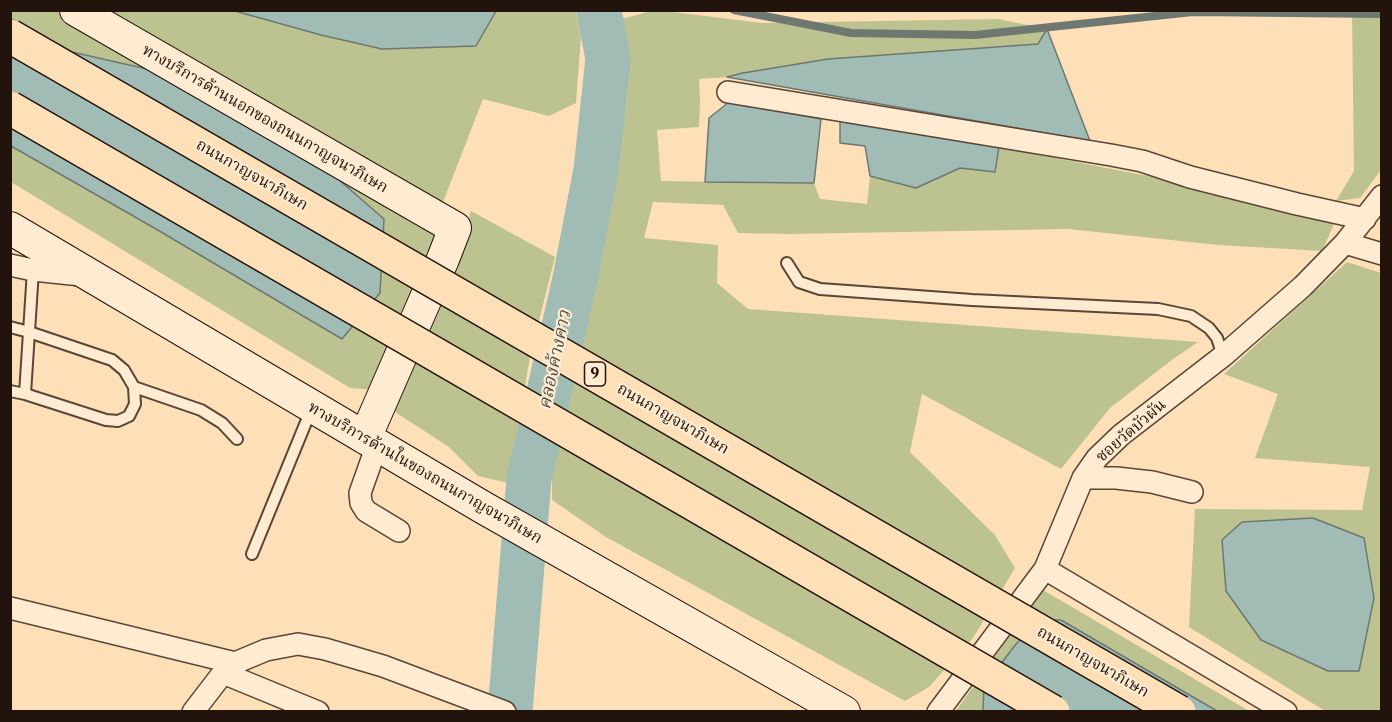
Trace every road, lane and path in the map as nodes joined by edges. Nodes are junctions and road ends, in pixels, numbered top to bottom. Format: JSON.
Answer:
{"nodes":[{"id":1,"x":76,"y":10,"type":"edge"},
{"id":2,"x":10,"y":36,"type":"edge"},
{"id":3,"x":728,"y":92,"type":"dead end"},
{"id":4,"x":10,"y":108,"type":"edge"},
{"id":5,"x":1382,"y":196,"type":"edge"},
{"id":6,"x":1365,"y":219,"type":"junction"},
{"id":7,"x":10,"y":228,"type":"edge"},
{"id":8,"x":1345,"y":243,"type":"junction"},
{"id":9,"x":1382,"y":254,"type":"edge"},
{"id":10,"x":787,"y":263,"type":"dead end"},
{"id":11,"x":10,"y":265,"type":"edge"},
{"id":12,"x":33,"y":270,"type":"junction"},
{"id":13,"x":93,"y":276,"type":"junction"},
{"id":14,"x":10,"y":327,"type":"edge"},
{"id":15,"x":29,"y":332,"type":"junction"},
{"id":16,"x":1223,"y":356,"type":"junction"},
{"id":17,"x":134,"y":387,"type":"junction"},
{"id":18,"x":10,"y":391,"type":"edge"},
{"id":19,"x":25,"y":394,"type":"junction"},
{"id":20,"x":313,"y":407,"type":"junction"},
{"id":21,"x":237,"y":439,"type":"dead end"},
{"id":22,"x":371,"y":442,"type":"junction"},
{"id":23,"x":1083,"y":478,"type":"junction"},
{"id":24,"x":1192,"y":492,"type":"dead end"},
{"id":25,"x":399,"y":531,"type":"dead end"},
{"id":26,"x":252,"y":554,"type":"dead end"},
{"id":27,"x":1045,"y":569,"type":"junction"},
{"id":28,"x":10,"y":609,"type":"edge"},
{"id":29,"x":229,"y":668,"type":"junction"},
{"id":30,"x":835,"y":709,"type":"edge"},
{"id":31,"x":193,"y":711,"type":"edge"},
{"id":32,"x":318,"y":711,"type":"edge"},
{"id":33,"x":505,"y":711,"type":"edge"},
{"id":34,"x":938,"y":711,"type":"edge"},
{"id":35,"x":1053,"y":711,"type":"edge"},
{"id":36,"x":1179,"y":711,"type":"edge"},
{"id":37,"x":1286,"y":711,"type":"edge"}],
"edges":[{"from":1,"to":22,"type":"main road","name":"ทางบริการด้านนอกของถนนกาญจนาภิเษก"},
{"from":2,"to":36,"type":"highway","name":"ถนนกาญจนาภิเษก","number":"9","bridge":true},
{"from":3,"to":6,"type":"street"},
{"from":4,"to":35,"type":"highway","bridge":true},
{"from":5,"to":6,"type":"street","name":"ซอยวัดบัวผัน"},
{"from":6,"to":8,"type":"street","name":"ซอยวัดบัวผัน"},
{"from":7,"to":13,"type":"main road","name":"ทางบริการด้านในของถนนกาญจนาภิเษก"},
{"from":8,"to":9,"type":"street"},
{"from":8,"to":16,"type":"street","name":"ซอยวัดบัวผัน"},
{"from":10,"to":16,"type":"lane"},
{"from":11,"to":12,"type":"street"},
{"from":12,"to":13,"type":"street"},
{"from":12,"to":15,"type":"lane"},
{"from":13,"to":20,"type":"main road","name":"ทางบริการด้านในของถนนกาญจนาภิเษก"},
{"from":14,"to":15,"type":"lane"},
{"from":15,"to":17,"type":"lane"},
{"from":15,"to":19,"type":"lane"},
{"from":16,"to":23,"type":"street","name":"ซอยวัดบัวผัน"},
{"from":17,"to":19,"type":"lane"},
{"from":17,"to":21,"type":"lane"},
{"from":18,"to":19,"type":"lane"},
{"from":20,"to":22,"type":"main road","name":"ทางบริการด้านในของถนนกาญจนาภิเษก"},
{"from":20,"to":26,"type":"lane"},
{"from":22,"to":25,"type":"street"},
{"from":22,"to":30,"type":"main road","name":"ทางบริการด้านในของถนนกาญจนาภิเษก"},
{"from":23,"to":24,"type":"street"},
{"from":23,"to":27,"type":"street","name":"ซอยวัดบัวผัน"},
{"from":27,"to":34,"type":"street","name":"ซอยวัดบัวผัน"},
{"from":27,"to":37,"type":"street"},
{"from":28,"to":29,"type":"street"},
{"from":29,"to":31,"type":"street"},
{"from":29,"to":32,"type":"street"},
{"from":29,"to":33,"type":"street"}]}
